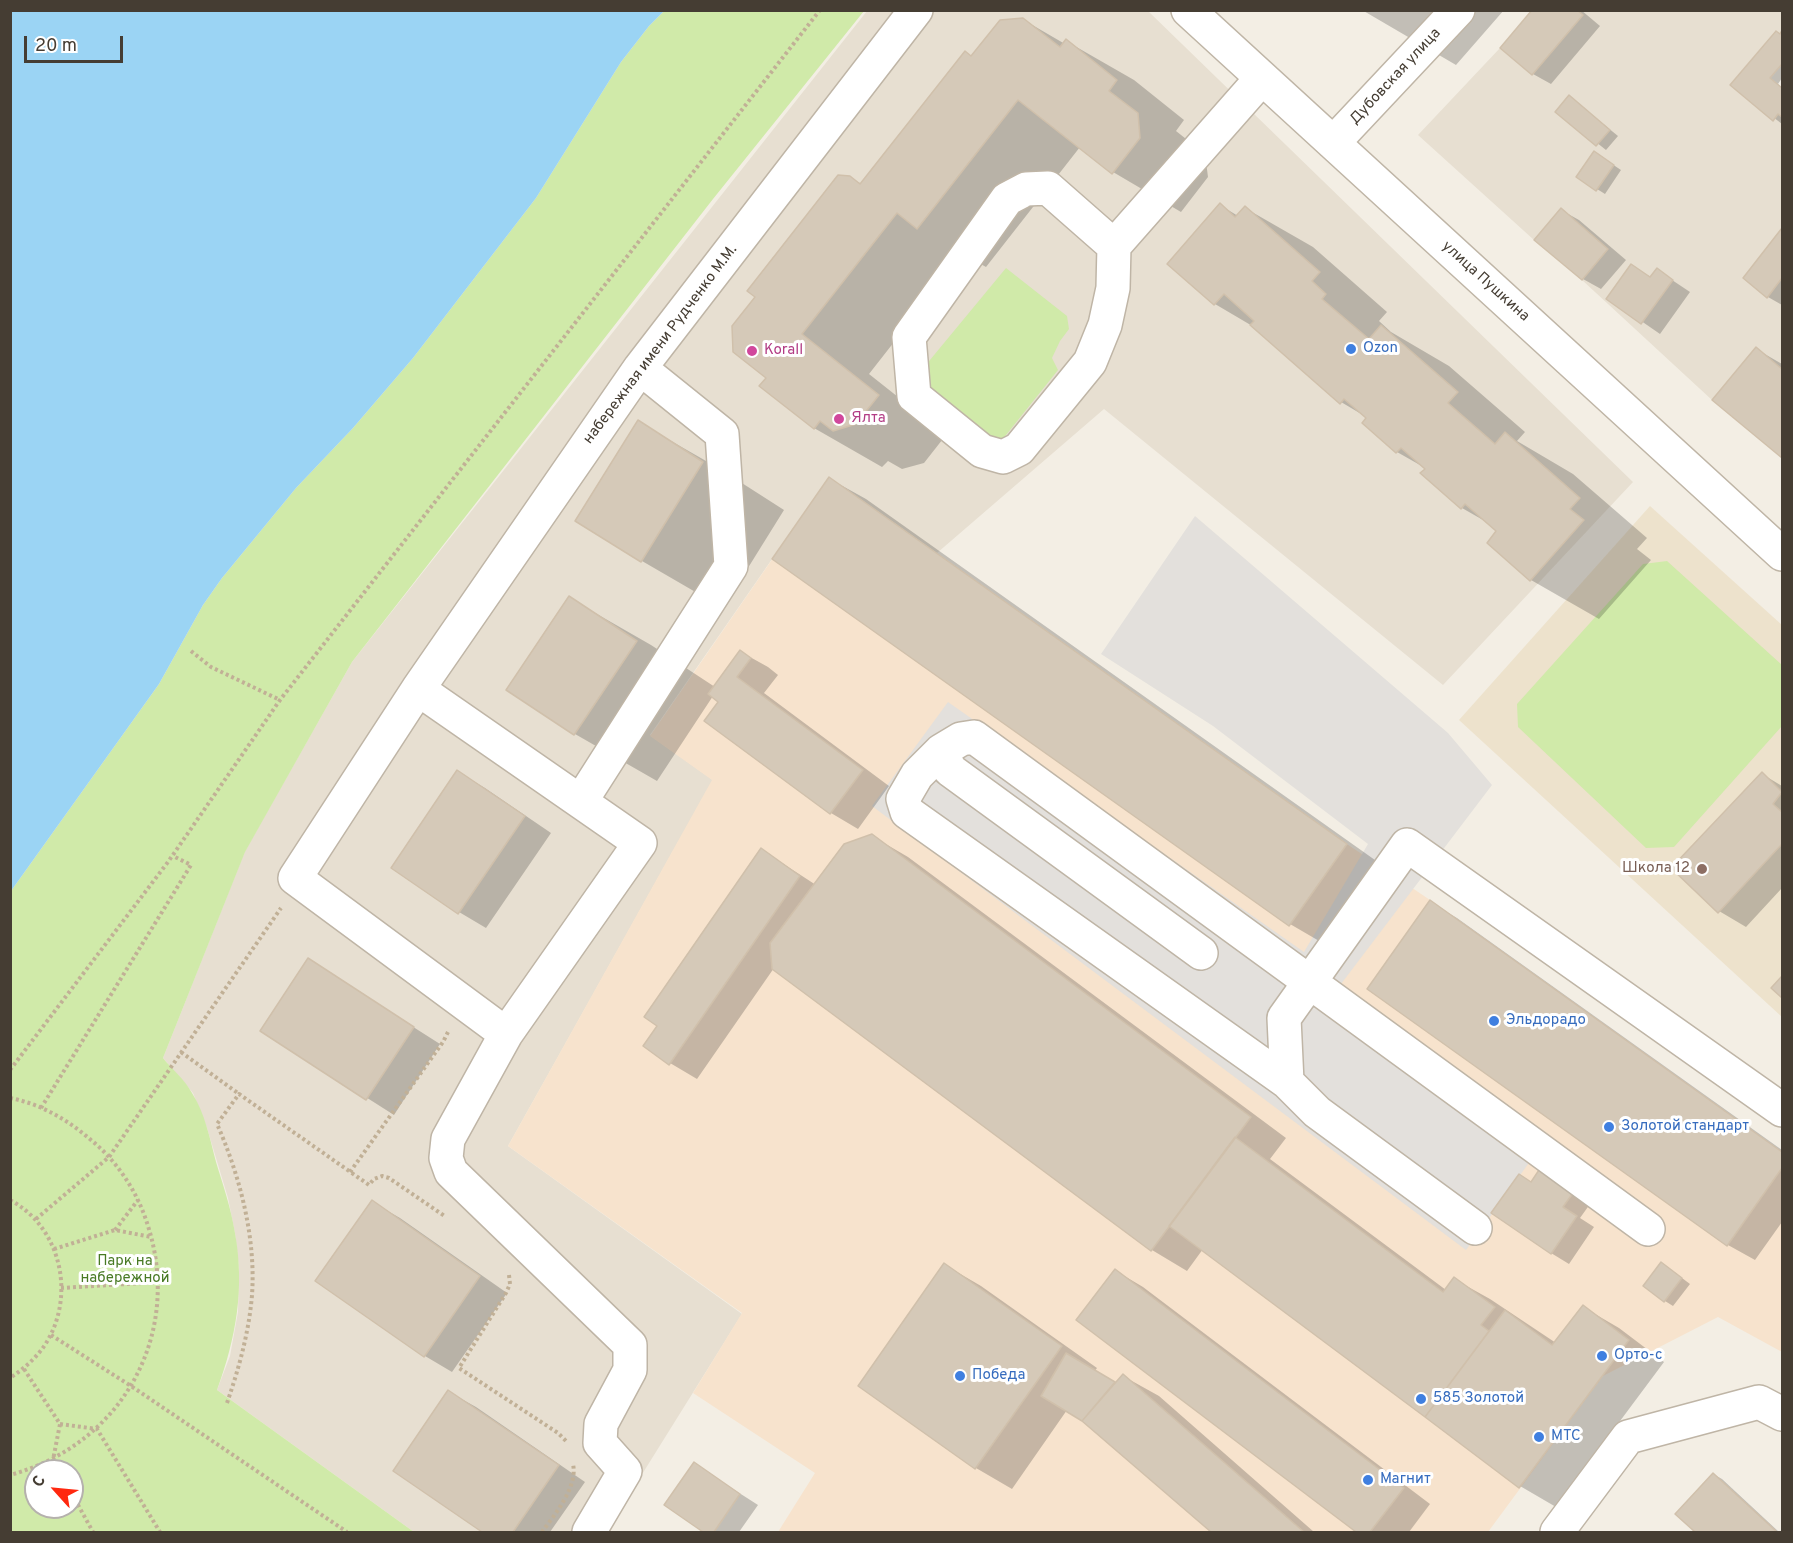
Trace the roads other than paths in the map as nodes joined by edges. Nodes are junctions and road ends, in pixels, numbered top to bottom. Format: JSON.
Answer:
{"nodes":[{"id":1,"x":916,"y":10,"type":"edge"},
{"id":2,"x":1188,"y":10,"type":"edge"},
{"id":3,"x":1458,"y":10,"type":"edge"},
{"id":4,"x":1262,"y":78,"type":"junction"},
{"id":5,"x":1333,"y":143,"type":"junction"},
{"id":6,"x":1114,"y":246,"type":"junction"},
{"id":7,"x":640,"y":368,"type":"junction"},
{"id":8,"x":1782,"y":554,"type":"edge"},
{"id":9,"x":418,"y":689,"type":"junction"},
{"id":10,"x":941,"y":752,"type":"junction"},
{"id":11,"x":581,"y":801,"type":"junction"},
{"id":12,"x":1201,"y":953,"type":"dead end"},
{"id":13,"x":1311,"y":981,"type":"junction"},
{"id":14,"x":506,"y":1034,"type":"junction"},
{"id":15,"x":1287,"y":1082,"type":"junction"},
{"id":16,"x":1782,"y":1110,"type":"edge"},
{"id":17,"x":1475,"y":1228,"type":"dead end"},
{"id":18,"x":1648,"y":1229,"type":"dead end"},
{"id":19,"x":1782,"y":1414,"type":"edge"},
{"id":20,"x":589,"y":1533,"type":"edge"},
{"id":21,"x":1557,"y":1533,"type":"edge"}],
"edges":[{"from":1,"to":7,"type":"street","name":"набережная имени Рудченко М.М."},
{"from":2,"to":4,"type":"street","name":"улица Пушкина"},
{"from":3,"to":5,"type":"street","name":"Дубовская улица"},
{"from":4,"to":5,"type":"street","name":"улица Пушкина"},
{"from":4,"to":6,"type":"street"},
{"from":5,"to":8,"type":"street","name":"улица Пушкина"},
{"from":6,"to":6,"type":"street"},
{"from":7,"to":9,"type":"street","name":"набережная имени Рудченко М.М."},
{"from":7,"to":11,"type":"street"},
{"from":9,"to":11,"type":"street"},
{"from":9,"to":14,"type":"street","name":"набережная имени Рудченко М.М."},
{"from":10,"to":12,"type":"street"},
{"from":10,"to":13,"type":"street"},
{"from":10,"to":15,"type":"street"},
{"from":11,"to":14,"type":"street"},
{"from":13,"to":15,"type":"street"},
{"from":13,"to":16,"type":"street"},
{"from":13,"to":18,"type":"street"},
{"from":14,"to":20,"type":"street"},
{"from":15,"to":17,"type":"street"},
{"from":19,"to":21,"type":"street"}]}
